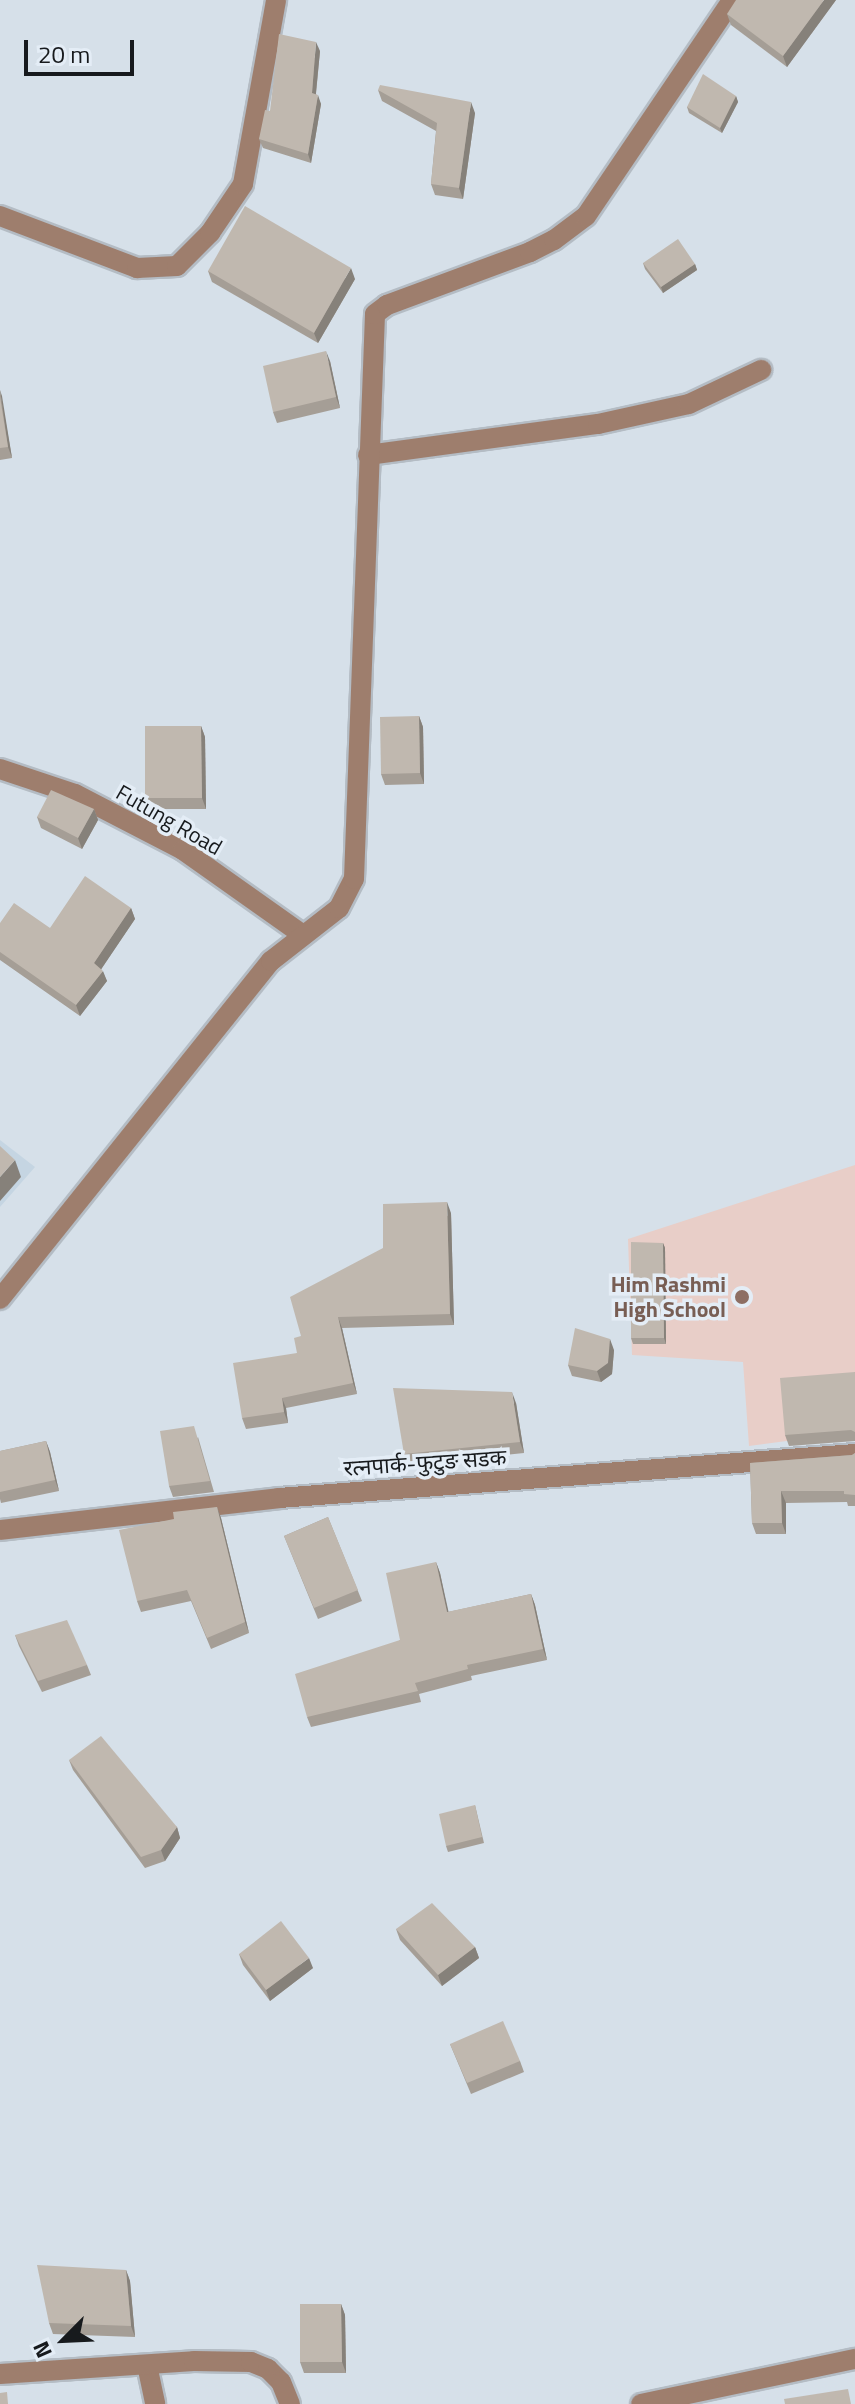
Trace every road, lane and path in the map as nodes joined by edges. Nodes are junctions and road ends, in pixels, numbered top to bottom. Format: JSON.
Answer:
{"nodes":[{"id":1,"x":276,"y":0,"type":"edge"},
{"id":2,"x":732,"y":0,"type":"edge"},
{"id":3,"x":0,"y":216,"type":"edge"},
{"id":4,"x":761,"y":370,"type":"dead end"},
{"id":5,"x":368,"y":455,"type":"junction"},
{"id":6,"x":0,"y":769,"type":"edge"},
{"id":7,"x":303,"y":935,"type":"junction"},
{"id":8,"x":0,"y":1299,"type":"edge"},
{"id":9,"x":855,"y":1454,"type":"edge"},
{"id":10,"x":0,"y":1530,"type":"edge"},
{"id":11,"x":855,"y":2359,"type":"edge"},
{"id":12,"x":147,"y":2365,"type":"junction"},
{"id":13,"x":0,"y":2374,"type":"edge"},
{"id":14,"x":155,"y":2404,"type":"edge"},
{"id":15,"x":290,"y":2404,"type":"edge"},
{"id":16,"x":641,"y":2404,"type":"edge"}],
"edges":[{"from":1,"to":3,"type":"street"},
{"from":2,"to":5,"type":"street"},
{"from":4,"to":5,"type":"street"},
{"from":5,"to":7,"type":"street"},
{"from":6,"to":7,"type":"street","name":"Futung Road"},
{"from":7,"to":8,"type":"street"},
{"from":9,"to":10,"type":"street","name":"रत्नपार्क-फुटुङ सडक"},
{"from":11,"to":16,"type":"street"},
{"from":12,"to":13,"type":"street"},
{"from":12,"to":14,"type":"street"},
{"from":12,"to":15,"type":"street"}]}
